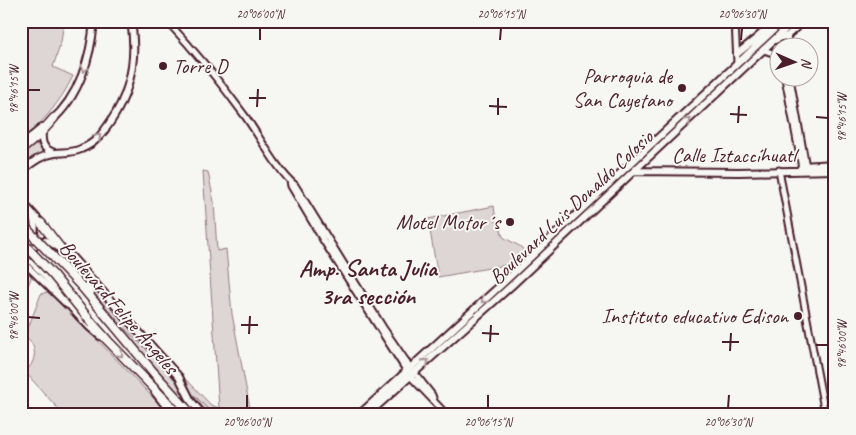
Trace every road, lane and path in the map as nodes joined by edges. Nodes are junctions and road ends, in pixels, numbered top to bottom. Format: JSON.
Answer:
{"nodes":[{"id":1,"x":94,"y":21,"type":"edge"},
{"id":2,"x":131,"y":21,"type":"edge"},
{"id":3,"x":167,"y":21,"type":"edge"},
{"id":4,"x":735,"y":21,"type":"edge"},
{"id":5,"x":783,"y":21,"type":"edge"},
{"id":6,"x":794,"y":21,"type":"edge"},
{"id":7,"x":804,"y":21,"type":"edge"},
{"id":8,"x":772,"y":23,"type":"edge"},
{"id":9,"x":788,"y":35,"type":"junction"},
{"id":10,"x":767,"y":36,"type":"junction"},
{"id":11,"x":777,"y":38,"type":"edge"},
{"id":12,"x":781,"y":38,"type":"edge"},
{"id":13,"x":788,"y":38,"type":"edge"},
{"id":14,"x":768,"y":46,"type":"edge"},
{"id":15,"x":764,"y":50,"type":"junction"},
{"id":16,"x":768,"y":51,"type":"edge"},
{"id":17,"x":737,"y":54,"type":"junction"},
{"id":18,"x":737,"y":63,"type":"junction"},
{"id":19,"x":787,"y":88,"type":"edge"},
{"id":20,"x":791,"y":88,"type":"edge"},
{"id":21,"x":54,"y":118,"type":"junction"},
{"id":22,"x":42,"y":132,"type":"junction"},
{"id":23,"x":21,"y":145,"type":"edge"},
{"id":24,"x":21,"y":150,"type":"edge"},
{"id":25,"x":54,"y":153,"type":"junction"},
{"id":26,"x":835,"y":164,"type":"edge"},
{"id":27,"x":803,"y":169,"type":"junction"},
{"id":28,"x":779,"y":170,"type":"junction"},
{"id":29,"x":835,"y":170,"type":"edge"},
{"id":30,"x":21,"y":171,"type":"edge"},
{"id":31,"x":634,"y":171,"type":"junction"},
{"id":32,"x":21,"y":201,"type":"edge"},
{"id":33,"x":31,"y":211,"type":"junction"},
{"id":34,"x":21,"y":223,"type":"edge"},
{"id":35,"x":41,"y":223,"type":"junction"},
{"id":36,"x":32,"y":238,"type":"junction"},
{"id":37,"x":21,"y":240,"type":"edge"},
{"id":38,"x":61,"y":249,"type":"junction"},
{"id":39,"x":21,"y":250,"type":"edge"},
{"id":40,"x":25,"y":259,"type":"edge"},
{"id":41,"x":106,"y":317,"type":"junction"},
{"id":42,"x":108,"y":341,"type":"junction"},
{"id":43,"x":410,"y":371,"type":"junction"},
{"id":44,"x":166,"y":386,"type":"junction"},
{"id":45,"x":388,"y":392,"type":"junction"},
{"id":46,"x":378,"y":400,"type":"junction"},
{"id":47,"x":176,"y":413,"type":"edge"},
{"id":48,"x":191,"y":414,"type":"edge"},
{"id":49,"x":196,"y":414,"type":"edge"},
{"id":50,"x":202,"y":414,"type":"edge"},
{"id":51,"x":354,"y":414,"type":"edge"},
{"id":52,"x":360,"y":414,"type":"edge"},
{"id":53,"x":368,"y":414,"type":"edge"},
{"id":54,"x":374,"y":414,"type":"edge"},
{"id":55,"x":446,"y":414,"type":"edge"},
{"id":56,"x":825,"y":414,"type":"edge"}],
"edges":[{"from":1,"to":21,"type":"main road","one_way":true},
{"from":25,"to":2,"type":"main road","one_way":true},
{"from":3,"to":43,"type":"street"},
{"from":4,"to":17,"type":"street"},
{"from":5,"to":10,"type":"main road","name":"Boulevard Luis Donaldo Colosio"},
{"from":6,"to":11,"type":"main road","name":"Boulevard Luis Donaldo Colosio"},
{"from":7,"to":9,"type":"street"},
{"from":8,"to":10,"type":"main road"},
{"from":8,"to":17,"type":"main road"},
{"from":9,"to":12,"type":"street"},
{"from":9,"to":13,"type":"street"},
{"from":10,"to":18,"type":"main road","name":"Boulevard Luis Donaldo Colosio"},
{"from":14,"to":15,"type":"main road","name":"Boulevard Luis Donaldo Colosio"},
{"from":15,"to":16,"type":"street"},
{"from":31,"to":15,"type":"main road","name":"Boulevard Luis Donaldo Colosio","one_way":true},
{"from":17,"to":18,"type":"street"},
{"from":18,"to":43,"type":"main road","name":"Boulevard Luis Donaldo Colosio","one_way":true},
{"from":19,"to":27,"type":"street"},
{"from":20,"to":27,"type":"street"},
{"from":21,"to":22,"type":"highway"},
{"from":21,"to":23,"type":"main road"},
{"from":22,"to":24,"type":"highway"},
{"from":22,"to":25,"type":"main road"},
{"from":25,"to":30,"type":"main road"},
{"from":26,"to":27,"type":"main road"},
{"from":27,"to":28,"type":"main road","name":"Calle Iztaccíhuatl"},
{"from":27,"to":29,"type":"main road","name":"Calle Iztaccíhuatl"},
{"from":28,"to":31,"type":"main road","name":"Calle Iztaccíhuatl"},
{"from":28,"to":56,"type":"street"},
{"from":43,"to":31,"type":"main road","name":"Boulevard Luis Donaldo Colosio","one_way":true},
{"from":32,"to":33,"type":"main road"},
{"from":33,"to":35,"type":"main road"},
{"from":33,"to":36,"type":"main road"},
{"from":34,"to":41,"type":"highway","name":"Boulevard Felipe Ángeles","bridge":true},
{"from":35,"to":38,"type":"highway"},
{"from":35,"to":50,"type":"main road"},
{"from":36,"to":37,"type":"main road"},
{"from":36,"to":39,"type":"main road"},
{"from":37,"to":42,"type":"highway","name":"Boulevard Felipe Ángeles","bridge":true},
{"from":38,"to":40,"type":"main road"},
{"from":38,"to":41,"type":"highway"},
{"from":39,"to":40,"type":"main road"},
{"from":40,"to":42,"type":"main road"},
{"from":41,"to":44,"type":"highway","name":"Boulevard Felipe Ángeles"},
{"from":42,"to":47,"type":"highway","name":"Boulevard Felipe Ángeles","one_way":true},
{"from":43,"to":45,"type":"main road","name":"Boulevard Luis Donaldo Colosio"},
{"from":43,"to":55,"type":"street"},
{"from":44,"to":48,"type":"highway","name":"Boulevard Felipe Ángeles"},
{"from":44,"to":49,"type":"highway"},
{"from":45,"to":46,"type":"main road","name":"Boulevard Luis Donaldo Colosio"},
{"from":45,"to":51,"type":"main road","name":"Boulevard Luis Donaldo Colosio"},
{"from":45,"to":54,"type":"main road","name":"Boulevard Luis Donaldo Colosio"},
{"from":46,"to":52,"type":"main road","name":"Boulevard Luis Donaldo Colosio"},
{"from":46,"to":53,"type":"main road","name":"Boulevard Luis Donaldo Colosio"}]}
